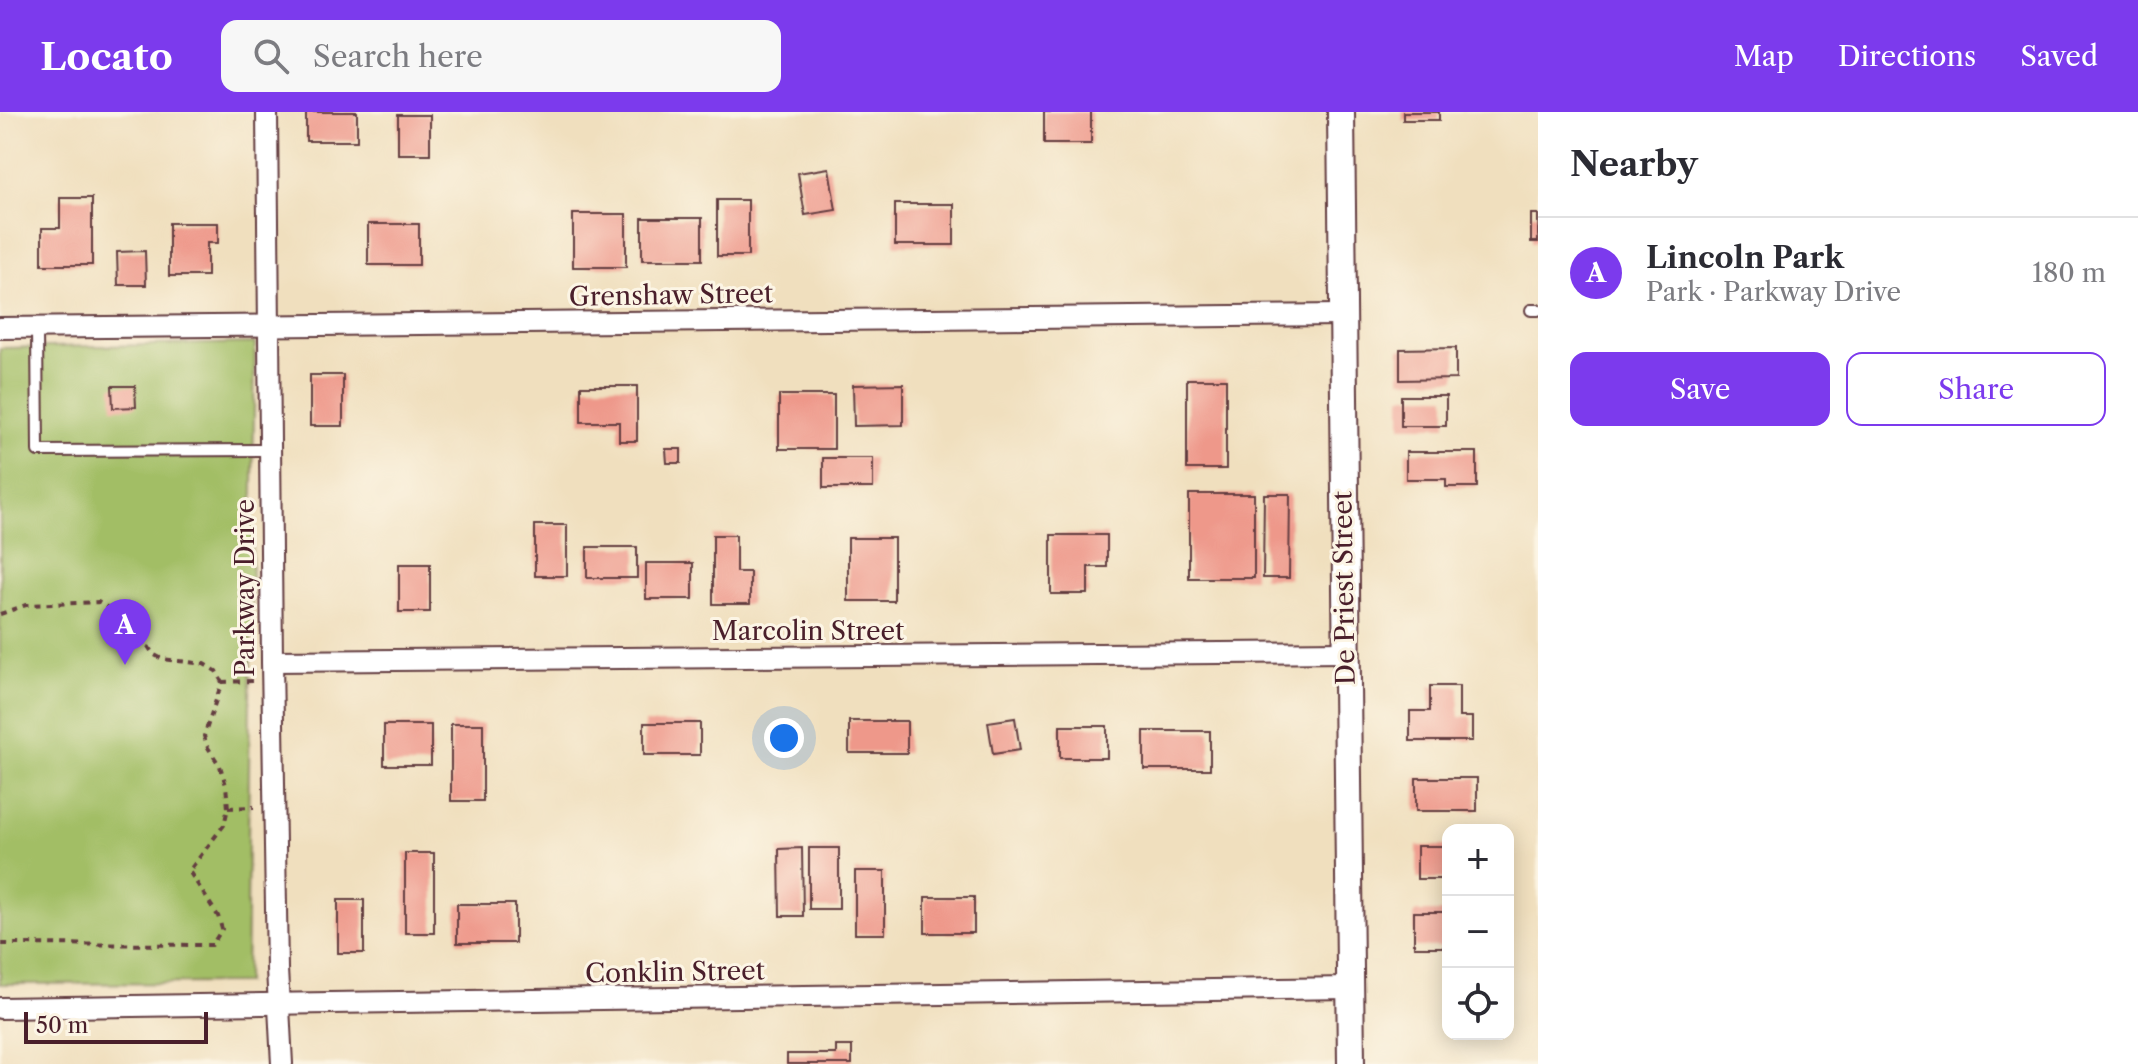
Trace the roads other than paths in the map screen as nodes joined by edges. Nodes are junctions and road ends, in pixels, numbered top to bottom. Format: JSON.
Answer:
{"nodes":[{"id":1,"x":267,"y":112,"type":"edge"},
{"id":2,"x":1341,"y":112,"type":"edge"},
{"id":3,"x":1342,"y":315,"type":"junction"},
{"id":4,"x":269,"y":325,"type":"junction"},
{"id":5,"x":0,"y":328,"type":"edge"},
{"id":6,"x":37,"y":328,"type":"junction"},
{"id":7,"x":270,"y":450,"type":"junction"},
{"id":8,"x":1345,"y":652,"type":"junction"},
{"id":9,"x":272,"y":671,"type":"junction"},
{"id":10,"x":1350,"y":988,"type":"junction"},
{"id":11,"x":281,"y":1004,"type":"junction"},
{"id":12,"x":0,"y":1008,"type":"edge"},
{"id":13,"x":282,"y":1064,"type":"edge"},
{"id":14,"x":1351,"y":1064,"type":"edge"}],
"edges":[{"from":1,"to":4,"type":"street","name":"Parkway Drive"},
{"from":2,"to":3,"type":"street","name":"De Priest Street"},
{"from":3,"to":4,"type":"street","name":"Grenshaw Street"},
{"from":3,"to":8,"type":"street","name":"De Priest Street"},
{"from":4,"to":6,"type":"street","name":"Grenshaw Street"},
{"from":4,"to":7,"type":"street","name":"Parkway Drive"},
{"from":5,"to":6,"type":"street","name":"Grenshaw Street"},
{"from":6,"to":7,"type":"lane"},
{"from":7,"to":9,"type":"street","name":"Parkway Drive"},
{"from":8,"to":9,"type":"street","name":"Marcolin Street"},
{"from":8,"to":10,"type":"street","name":"De Priest Street"},
{"from":9,"to":11,"type":"street","name":"Parkway Drive"},
{"from":10,"to":11,"type":"street","name":"Conklin Street"},
{"from":10,"to":14,"type":"street","name":"De Priest Street"},
{"from":11,"to":12,"type":"street","name":"Conklin Street"},
{"from":11,"to":13,"type":"street","name":"Parkway Drive"}]}
